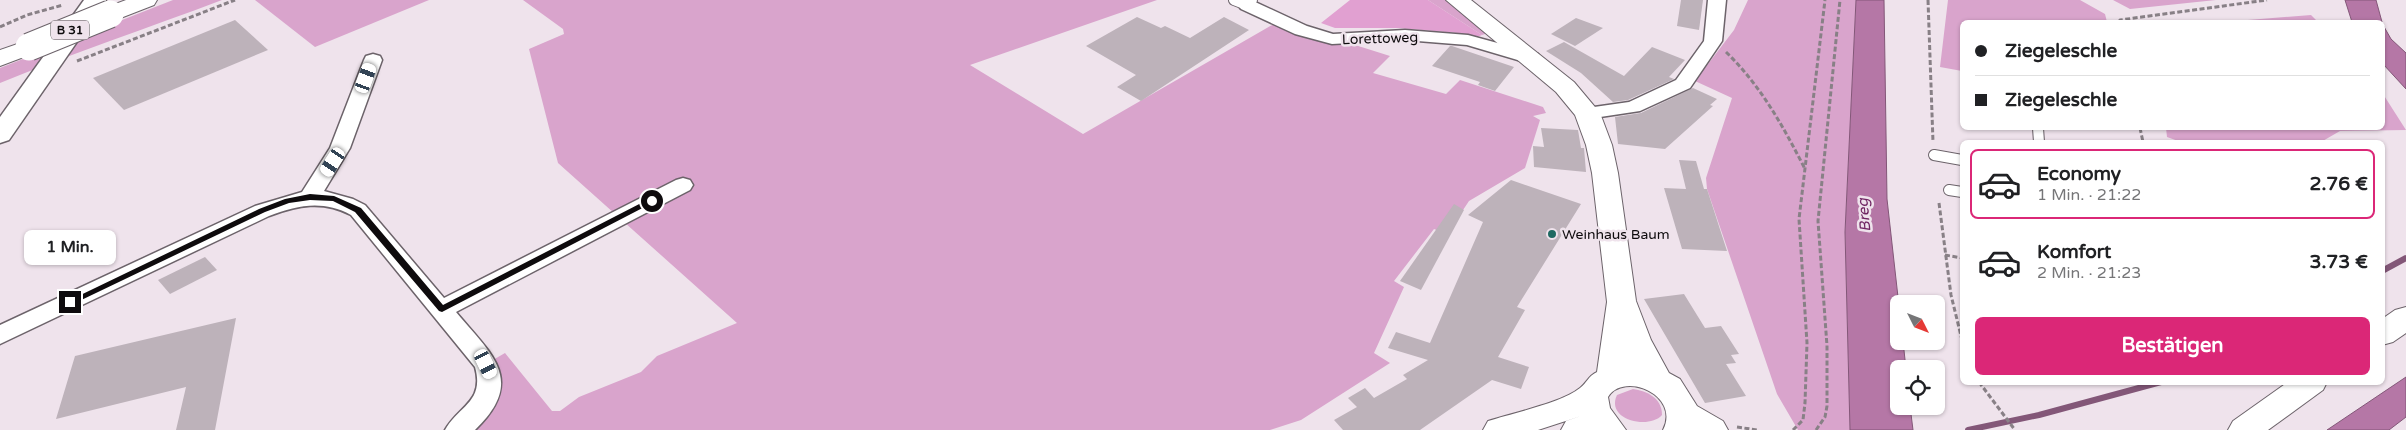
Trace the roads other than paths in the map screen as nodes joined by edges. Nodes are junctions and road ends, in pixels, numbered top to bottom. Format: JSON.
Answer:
{"nodes":[{"id":1,"x":146,"y":0,"type":"edge"},
{"id":2,"x":1457,"y":0,"type":"edge"},
{"id":3,"x":1717,"y":0,"type":"edge"},
{"id":4,"x":1244,"y":2,"type":"edge"},
{"id":5,"x":100,"y":5,"type":"edge"},
{"id":6,"x":0,"y":58,"type":"edge"},
{"id":7,"x":1531,"y":58,"type":"junction"},
{"id":8,"x":373,"y":60,"type":"dead end"},
{"id":9,"x":1587,"y":113,"type":"junction"},
{"id":10,"x":0,"y":135,"type":"edge"},
{"id":11,"x":1934,"y":155,"type":"road end"},
{"id":12,"x":1960,"y":160,"type":"edge"},
{"id":13,"x":683,"y":185,"type":"dead end"},
{"id":14,"x":1949,"y":190,"type":"dead end"},
{"id":15,"x":1960,"y":192,"type":"edge"},
{"id":16,"x":310,"y":197,"type":"junction"},
{"id":17,"x":1621,"y":301,"type":"junction"},
{"id":18,"x":442,"y":309,"type":"junction"},
{"id":19,"x":2406,"y":318,"type":"edge"},
{"id":20,"x":2385,"y":332,"type":"edge"},
{"id":21,"x":0,"y":335,"type":"edge"},
{"id":22,"x":1658,"y":381,"type":"junction"},
{"id":23,"x":2308,"y":385,"type":"edge"},
{"id":24,"x":1602,"y":386,"type":"junction"},
{"id":25,"x":1682,"y":422,"type":"edge"},
{"id":26,"x":1719,"y":428,"type":"edge"},
{"id":27,"x":458,"y":430,"type":"edge"},
{"id":28,"x":1498,"y":430,"type":"edge"},
{"id":29,"x":1577,"y":430,"type":"edge"},
{"id":30,"x":1610,"y":430,"type":"edge"},
{"id":31,"x":2244,"y":430,"type":"edge"}],
"edges":[{"from":1,"to":5,"type":"main road","number":"B 31"},
{"from":2,"to":7,"type":"main road"},
{"from":3,"to":9,"type":"street"},
{"from":4,"to":7,"type":"street","name":"Lorettoweg"},
{"from":5,"to":6,"type":"main road","number":"B 31","bridge":true},
{"from":5,"to":10,"type":"street"},
{"from":7,"to":9,"type":"main road"},
{"from":8,"to":16,"type":"street"},
{"from":9,"to":17,"type":"main road"},
{"from":11,"to":12,"type":"lane"},
{"from":13,"to":18,"type":"street"},
{"from":14,"to":15,"type":"lane"},
{"from":16,"to":18,"type":"street"},
{"from":16,"to":21,"type":"street"},
{"from":17,"to":22,"type":"main road"},
{"from":17,"to":24,"type":"main road"},
{"from":18,"to":27,"type":"street"},
{"from":19,"to":20,"type":"main road"},
{"from":22,"to":24,"type":"main road"},
{"from":22,"to":25,"type":"main road"},
{"from":23,"to":31,"type":"main road"},
{"from":24,"to":28,"type":"main road"},
{"from":24,"to":30,"type":"main road"},
{"from":25,"to":26,"type":"main road"},
{"from":29,"to":30,"type":"main road"}]}
